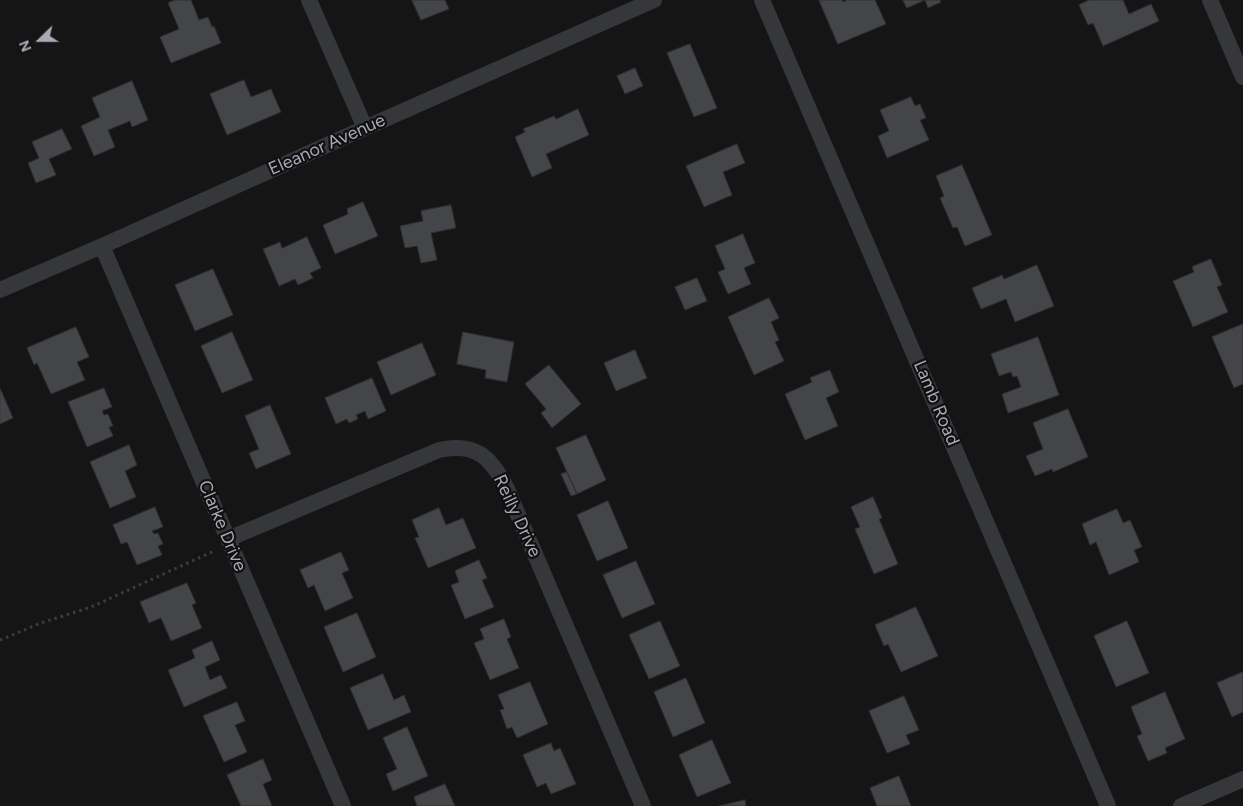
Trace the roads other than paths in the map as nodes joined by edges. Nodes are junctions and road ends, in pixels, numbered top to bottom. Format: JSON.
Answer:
{"nodes":[{"id":1,"x":310,"y":0,"type":"edge"},
{"id":2,"x":654,"y":0,"type":"edge"},
{"id":3,"x":762,"y":0,"type":"edge"},
{"id":4,"x":1210,"y":0,"type":"edge"},
{"id":5,"x":1243,"y":77,"type":"edge"},
{"id":6,"x":365,"y":128,"type":"junction"},
{"id":7,"x":102,"y":246,"type":"junction"},
{"id":8,"x":0,"y":290,"type":"edge"},
{"id":9,"x":223,"y":544,"type":"junction"},
{"id":10,"x":1243,"y":779,"type":"edge"},
{"id":11,"x":343,"y":806,"type":"edge"},
{"id":12,"x":643,"y":806,"type":"edge"},
{"id":13,"x":1108,"y":806,"type":"edge"},
{"id":14,"x":1181,"y":806,"type":"edge"}],
"edges":[{"from":1,"to":6,"type":"street"},
{"from":2,"to":6,"type":"street","name":"Eleanor Avenue"},
{"from":3,"to":13,"type":"street","name":"Lamb Road"},
{"from":4,"to":5,"type":"street"},
{"from":6,"to":7,"type":"street","name":"Eleanor Avenue"},
{"from":7,"to":8,"type":"street","name":"Eleanor Avenue"},
{"from":7,"to":9,"type":"street","name":"Clarke Drive"},
{"from":9,"to":11,"type":"street","name":"Clarke Drive"},
{"from":9,"to":12,"type":"street","name":"Reilly Drive"},
{"from":10,"to":14,"type":"street"}]}
